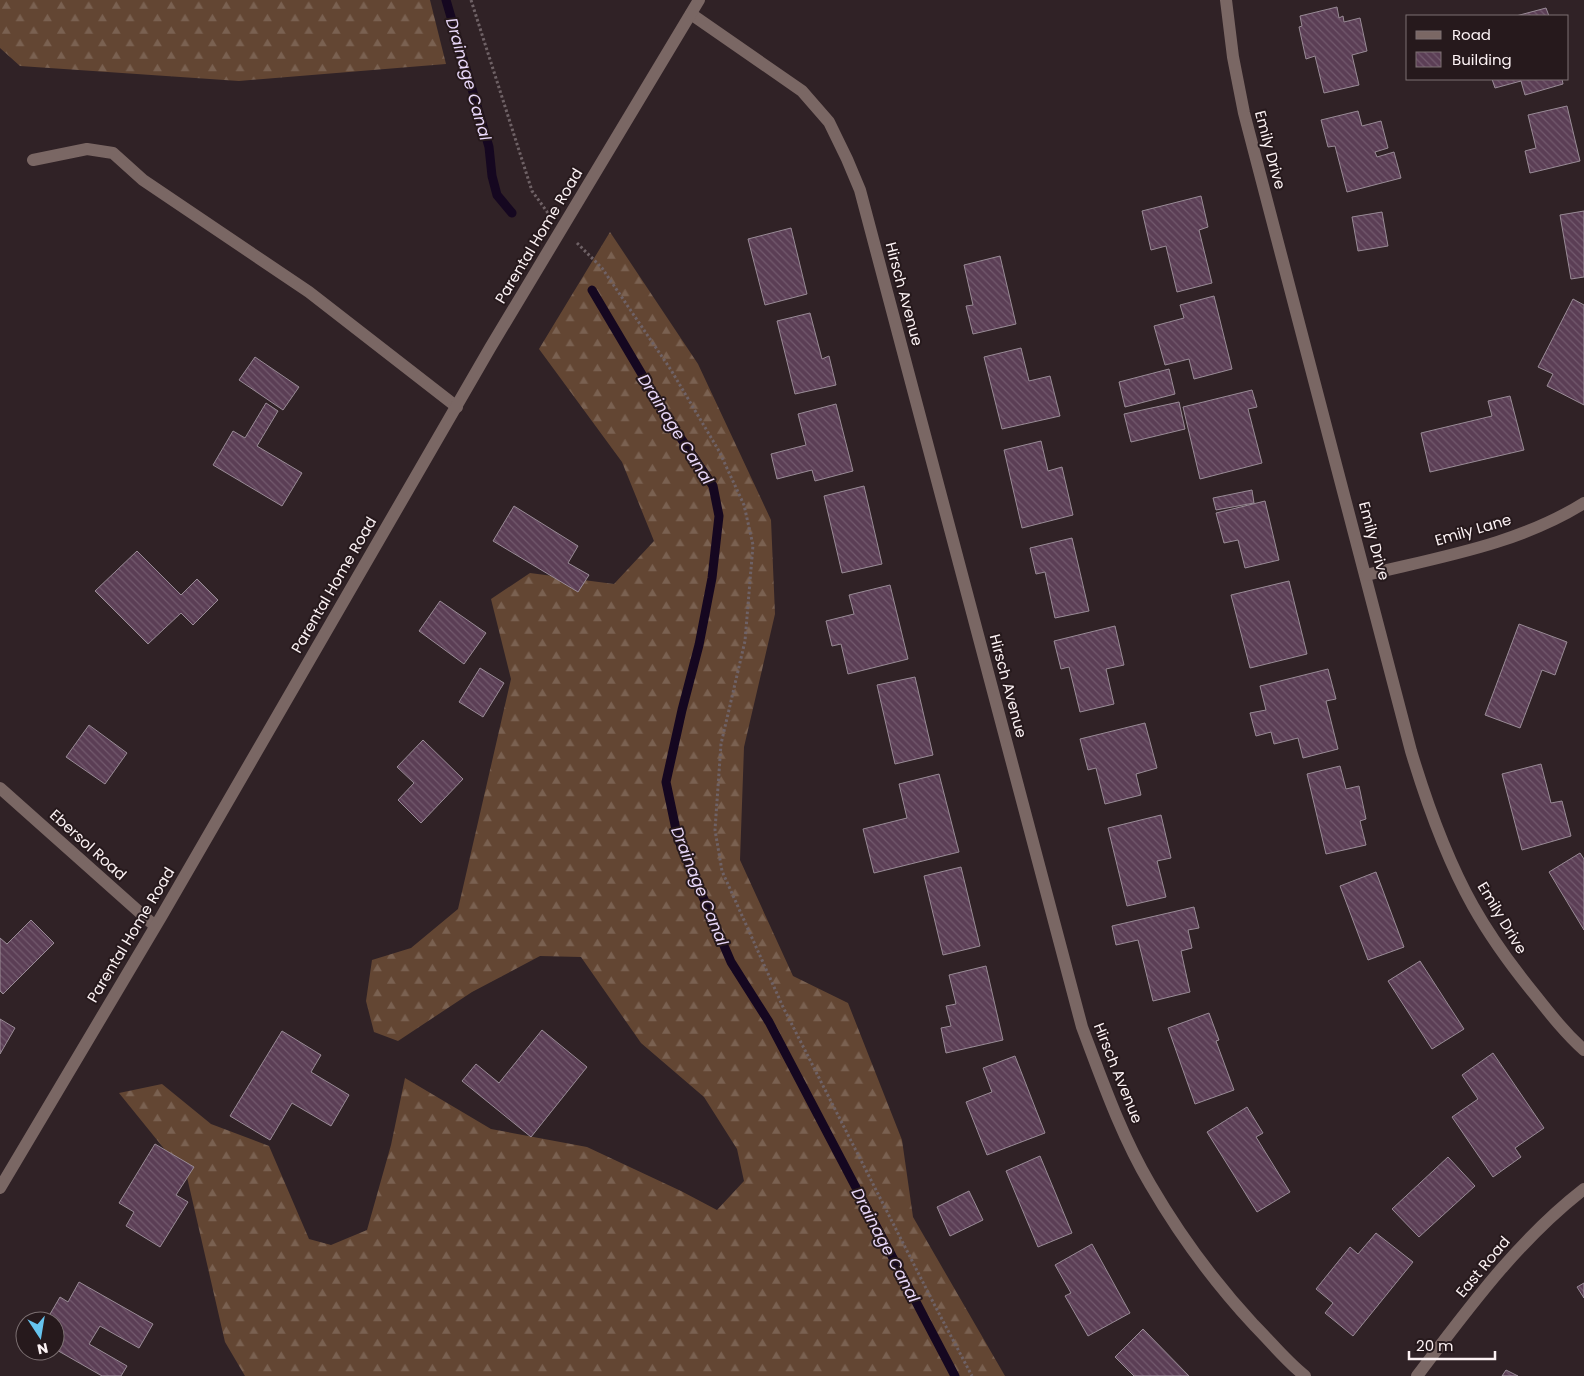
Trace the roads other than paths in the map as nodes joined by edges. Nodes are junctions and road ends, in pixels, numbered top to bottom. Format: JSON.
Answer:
{"nodes":[{"id":1,"x":699,"y":0,"type":"edge"},
{"id":2,"x":1226,"y":0,"type":"edge"},
{"id":3,"x":691,"y":14,"type":"junction"},
{"id":4,"x":33,"y":160,"type":"dead end"},
{"id":5,"x":456,"y":407,"type":"junction"},
{"id":6,"x":1584,"y":503,"type":"edge"},
{"id":7,"x":1366,"y":575,"type":"junction"},
{"id":8,"x":0,"y":788,"type":"edge"},
{"id":9,"x":155,"y":926,"type":"junction"},
{"id":10,"x":1584,"y":1050,"type":"edge"},
{"id":11,"x":0,"y":1188,"type":"edge"},
{"id":12,"x":1584,"y":1189,"type":"edge"},
{"id":13,"x":1305,"y":1376,"type":"edge"},
{"id":14,"x":1417,"y":1376,"type":"edge"}],
"edges":[{"from":1,"to":3,"type":"street","name":"Parental Home Road"},
{"from":2,"to":7,"type":"street","name":"Emily Drive"},
{"from":3,"to":5,"type":"street","name":"Parental Home Road"},
{"from":3,"to":13,"type":"street","name":"Hirsch Avenue"},
{"from":4,"to":5,"type":"street"},
{"from":5,"to":9,"type":"street","name":"Parental Home Road"},
{"from":6,"to":7,"type":"street","name":"Emily Lane"},
{"from":7,"to":10,"type":"street","name":"Emily Drive"},
{"from":8,"to":9,"type":"street","name":"Ebersol Road"},
{"from":9,"to":11,"type":"street","name":"Parental Home Road"},
{"from":12,"to":14,"type":"street","name":"East Road"}]}
